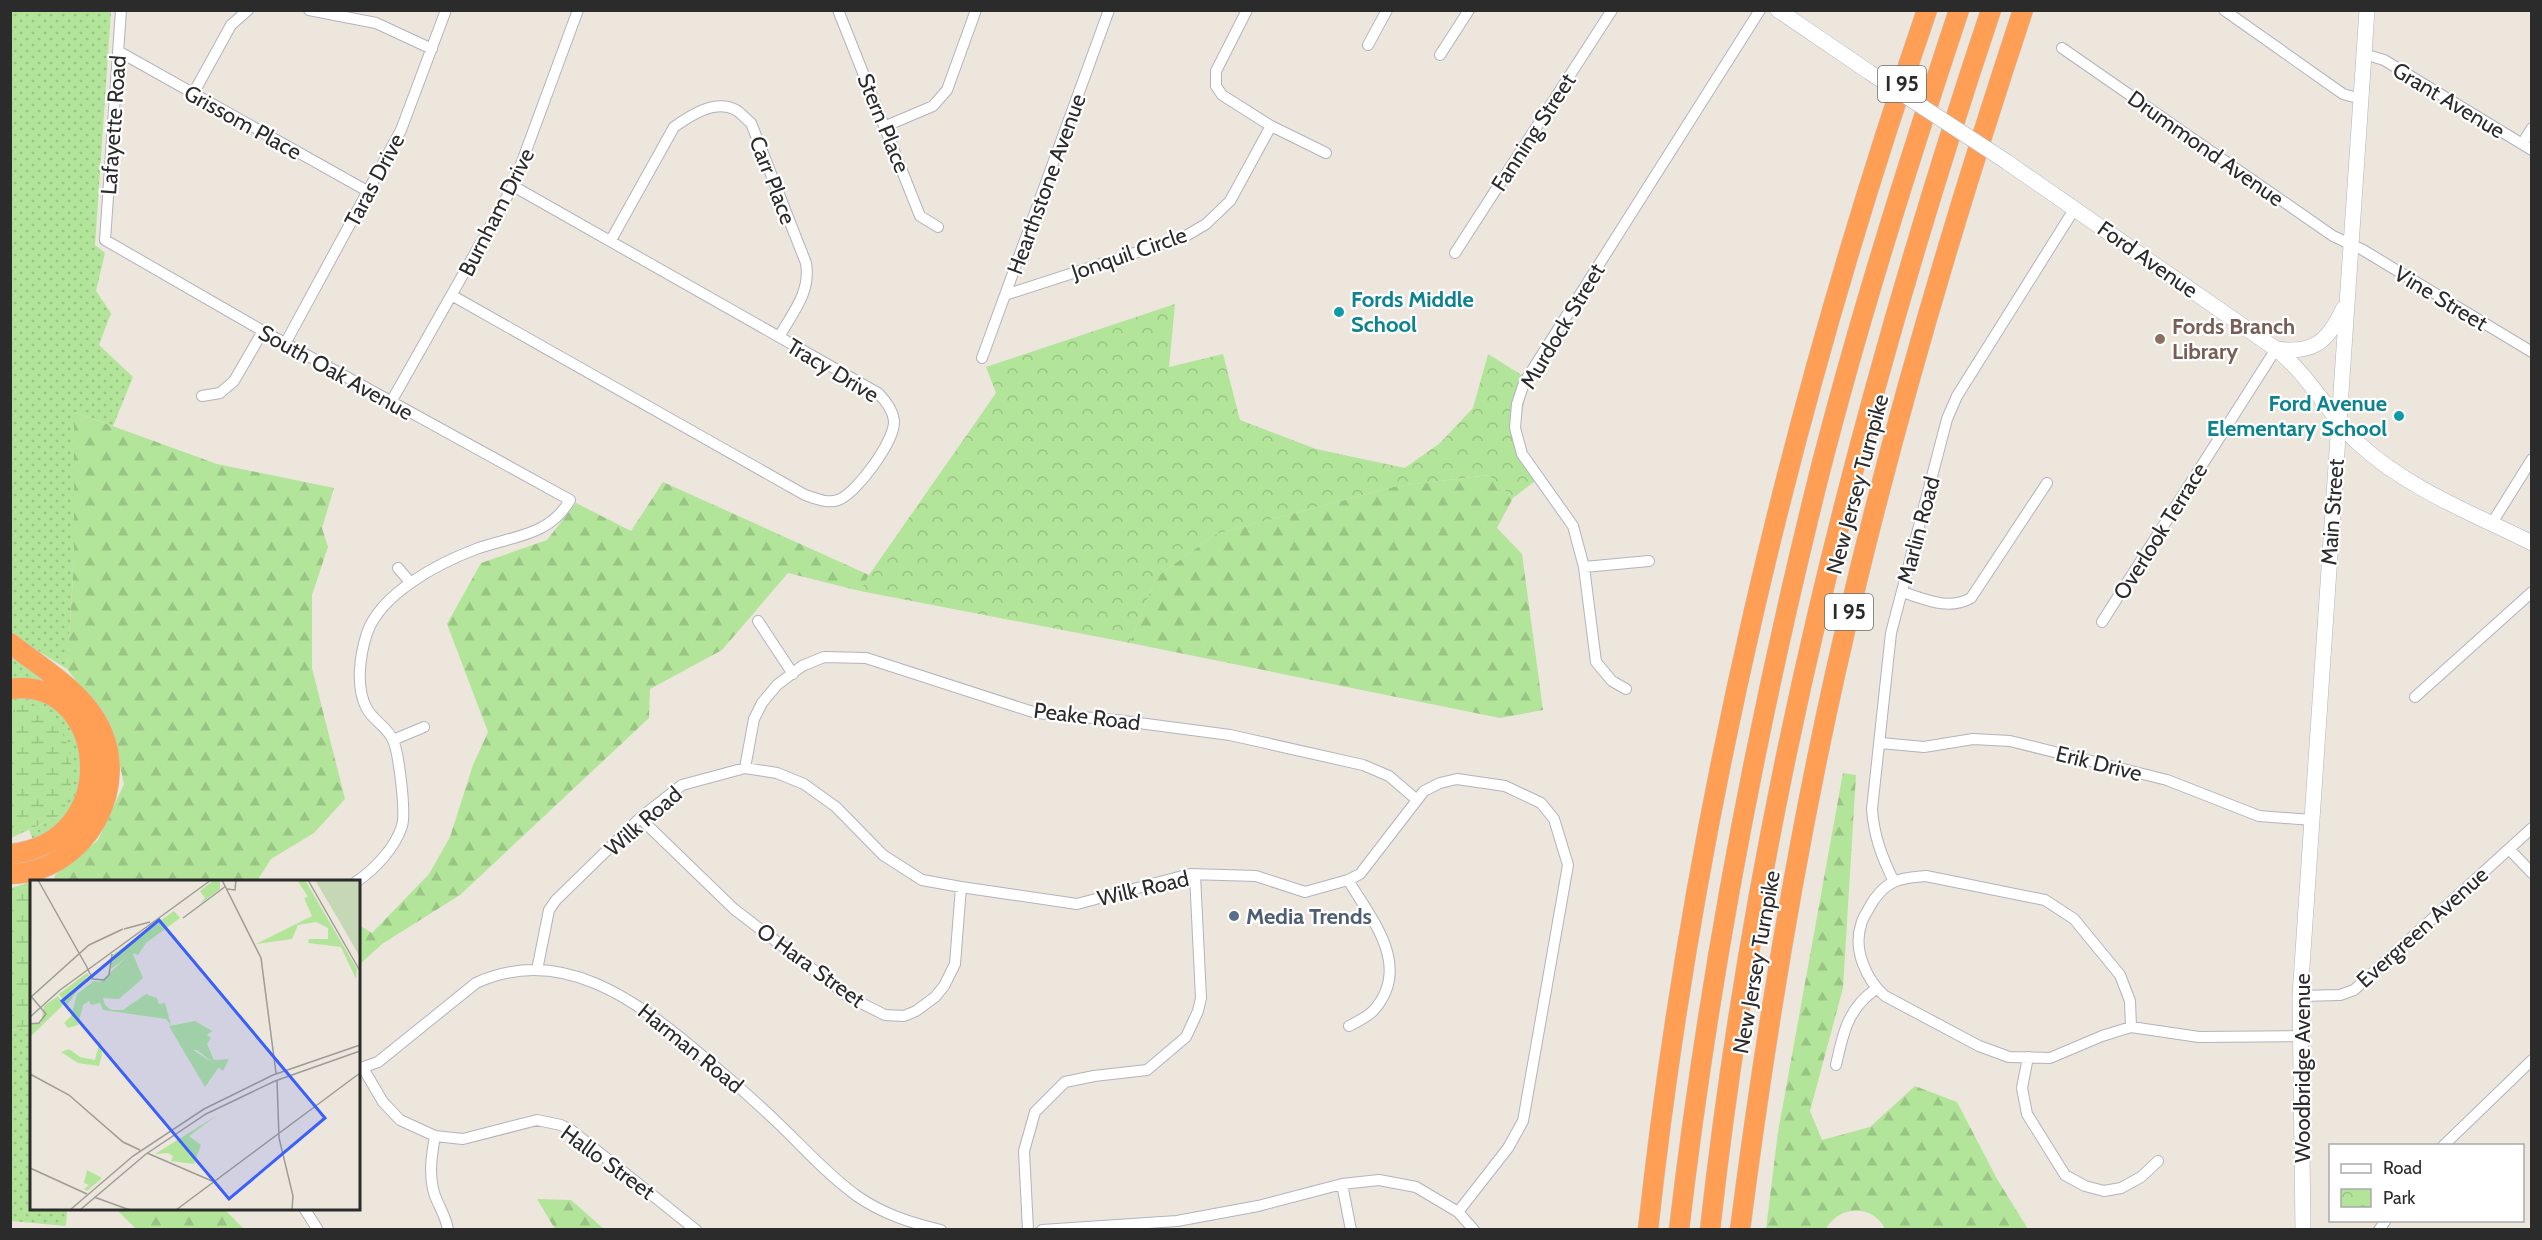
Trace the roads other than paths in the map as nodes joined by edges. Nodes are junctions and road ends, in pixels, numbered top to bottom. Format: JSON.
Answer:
{"nodes":[{"id":1,"x":121,"y":10,"type":"edge"},
{"id":2,"x":248,"y":10,"type":"edge"},
{"id":3,"x":309,"y":10,"type":"edge"},
{"id":4,"x":446,"y":10,"type":"edge"},
{"id":5,"x":578,"y":10,"type":"edge"},
{"id":6,"x":838,"y":10,"type":"edge"},
{"id":7,"x":976,"y":10,"type":"edge"},
{"id":8,"x":1109,"y":10,"type":"edge"},
{"id":9,"x":1247,"y":10,"type":"edge"},
{"id":10,"x":1387,"y":10,"type":"edge"},
{"id":11,"x":1468,"y":10,"type":"edge"},
{"id":12,"x":1612,"y":10,"type":"edge"},
{"id":13,"x":1760,"y":10,"type":"edge"},
{"id":14,"x":1778,"y":10,"type":"edge"},
{"id":15,"x":1927,"y":10,"type":"edge"},
{"id":16,"x":1959,"y":10,"type":"edge"},
{"id":17,"x":1991,"y":10,"type":"edge"},
{"id":18,"x":2023,"y":10,"type":"edge"},
{"id":19,"x":2224,"y":10,"type":"edge"},
{"id":20,"x":2367,"y":10,"type":"edge"},
{"id":21,"x":1368,"y":45,"type":"dead end"},
{"id":22,"x":2062,"y":48,"type":"dead end"},
{"id":23,"x":432,"y":49,"type":"junction"},
{"id":24,"x":118,"y":51,"type":"junction"},
{"id":25,"x":2364,"y":54,"type":"junction"},
{"id":26,"x":1440,"y":56,"type":"dead end"},
{"id":27,"x":193,"y":94,"type":"junction"},
{"id":28,"x":2361,"y":99,"type":"junction"},
{"id":29,"x":886,"y":126,"type":"junction"},
{"id":30,"x":1271,"y":126,"type":"junction"},
{"id":31,"x":2532,"y":128,"type":"edge"},
{"id":32,"x":2527,"y":147,"type":"edge"},
{"id":33,"x":1326,"y":153,"type":"dead end"},
{"id":34,"x":513,"y":186,"type":"junction"},
{"id":35,"x":369,"y":192,"type":"junction"},
{"id":36,"x":2074,"y":208,"type":"junction"},
{"id":37,"x":938,"y":227,"type":"dead end"},
{"id":38,"x":105,"y":240,"type":"joint"},
{"id":39,"x":611,"y":240,"type":"junction"},
{"id":40,"x":2351,"y":244,"type":"junction"},
{"id":41,"x":1455,"y":253,"type":"dead end"},
{"id":42,"x":1005,"y":295,"type":"junction"},
{"id":43,"x":2347,"y":295,"type":"junction"},
{"id":44,"x":453,"y":296,"type":"junction"},
{"id":45,"x":263,"y":331,"type":"junction"},
{"id":46,"x":779,"y":337,"type":"junction"},
{"id":47,"x":286,"y":342,"type":"junction"},
{"id":48,"x":2276,"y":349,"type":"junction"},
{"id":49,"x":2532,"y":352,"type":"edge"},
{"id":50,"x":982,"y":358,"type":"dead end"},
{"id":51,"x":202,"y":396,"type":"dead end"},
{"id":52,"x":391,"y":402,"type":"junction"},
{"id":53,"x":2338,"y":422,"type":"junction"},
{"id":54,"x":2532,"y":459,"type":"edge"},
{"id":55,"x":2047,"y":483,"type":"dead end"},
{"id":56,"x":2492,"y":523,"type":"junction"},
{"id":57,"x":2532,"y":543,"type":"edge"},
{"id":58,"x":1649,"y":561,"type":"dead end"},
{"id":59,"x":1584,"y":567,"type":"junction"},
{"id":60,"x":398,"y":568,"type":"dead end"},
{"id":61,"x":410,"y":582,"type":"junction"},
{"id":62,"x":1902,"y":592,"type":"junction"},
{"id":63,"x":2532,"y":592,"type":"edge"},
{"id":64,"x":758,"y":621,"type":"dead end"},
{"id":65,"x":2102,"y":622,"type":"dead end"},
{"id":66,"x":10,"y":643,"type":"edge"},
{"id":67,"x":793,"y":674,"type":"junction"},
{"id":68,"x":10,"y":689,"type":"edge"},
{"id":69,"x":1626,"y":689,"type":"dead end"},
{"id":70,"x":2415,"y":697,"type":"dead end"},
{"id":71,"x":424,"y":727,"type":"dead end"},
{"id":72,"x":393,"y":740,"type":"junction"},
{"id":73,"x":1880,"y":743,"type":"junction"},
{"id":74,"x":745,"y":768,"type":"junction"},
{"id":75,"x":1417,"y":800,"type":"junction"},
{"id":76,"x":640,"y":818,"type":"junction"},
{"id":77,"x":2312,"y":820,"type":"junction"},
{"id":78,"x":2532,"y":828,"type":"edge"},
{"id":79,"x":2509,"y":849,"type":"junction"},
{"id":80,"x":10,"y":854,"type":"edge"},
{"id":81,"x":2532,"y":873,"type":"edge"},
{"id":82,"x":10,"y":874,"type":"edge"},
{"id":83,"x":1195,"y":875,"type":"junction"},
{"id":84,"x":359,"y":880,"type":"edge"},
{"id":85,"x":1348,"y":880,"type":"junction"},
{"id":86,"x":1894,"y":882,"type":"junction"},
{"id":87,"x":961,"y":887,"type":"junction"},
{"id":88,"x":2306,"y":906,"type":"joint"},
{"id":89,"x":537,"y":970,"type":"junction"},
{"id":90,"x":1876,"y":989,"type":"junction"},
{"id":91,"x":2300,"y":996,"type":"junction"},
{"id":92,"x":1349,"y":1026,"type":"dead end"},
{"id":93,"x":2131,"y":1027,"type":"junction"},
{"id":94,"x":2301,"y":1036,"type":"junction"},
{"id":95,"x":2028,"y":1057,"type":"junction"},
{"id":96,"x":2532,"y":1060,"type":"edge"},
{"id":97,"x":1836,"y":1065,"type":"dead end"},
{"id":98,"x":361,"y":1069,"type":"edge"},
{"id":99,"x":435,"y":1136,"type":"junction"},
{"id":100,"x":2445,"y":1144,"type":"edge"},
{"id":101,"x":2158,"y":1161,"type":"dead end"},
{"id":102,"x":1342,"y":1184,"type":"junction"},
{"id":103,"x":305,"y":1210,"type":"edge"},
{"id":104,"x":1458,"y":1212,"type":"junction"},
{"id":105,"x":898,"y":1224,"type":"edge"},
{"id":106,"x":1177,"y":1226,"type":"edge"},
{"id":107,"x":318,"y":1230,"type":"edge"},
{"id":108,"x":448,"y":1230,"type":"edge"},
{"id":109,"x":696,"y":1230,"type":"edge"},
{"id":110,"x":941,"y":1230,"type":"edge"},
{"id":111,"x":1028,"y":1230,"type":"edge"},
{"id":112,"x":1042,"y":1230,"type":"edge"},
{"id":113,"x":1351,"y":1230,"type":"edge"},
{"id":114,"x":1474,"y":1230,"type":"edge"},
{"id":115,"x":1648,"y":1230,"type":"edge"},
{"id":116,"x":1679,"y":1230,"type":"edge"},
{"id":117,"x":1710,"y":1230,"type":"edge"},
{"id":118,"x":1740,"y":1230,"type":"edge"},
{"id":119,"x":2303,"y":1230,"type":"edge"}],
"edges":[{"from":1,"to":24,"type":"street","name":"Lafayette Road"},
{"from":2,"to":27,"type":"street"},
{"from":3,"to":23,"type":"street"},
{"from":4,"to":23,"type":"street","name":"Taras Drive"},
{"from":5,"to":34,"type":"street","name":"Burnham Drive"},
{"from":6,"to":29,"type":"street","name":"Stern Place"},
{"from":7,"to":29,"type":"street"},
{"from":8,"to":42,"type":"street","name":"Hearthstone Avenue"},
{"from":9,"to":30,"type":"street"},
{"from":10,"to":21,"type":"street"},
{"from":11,"to":26,"type":"street"},
{"from":12,"to":41,"type":"street","name":"Fanning Street"},
{"from":13,"to":59,"type":"street","name":"Murdock Street"},
{"from":14,"to":36,"type":"main road","name":"Ford Avenue","bridge":true},
{"from":15,"to":115,"type":"highway","number":"I 95"},
{"from":16,"to":116,"type":"highway","name":"New Jersey Turnpike","number":"I 95"},
{"from":17,"to":117,"type":"highway","name":"New Jersey Turnpike","number":"I 95"},
{"from":18,"to":118,"type":"highway","name":"New Jersey Turnpike","number":"I 95"},
{"from":19,"to":28,"type":"street"},
{"from":20,"to":25,"type":"main road","name":"Main Street"},
{"from":22,"to":40,"type":"street","name":"Drummond Avenue"},
{"from":23,"to":35,"type":"street","name":"Taras Drive"},
{"from":24,"to":27,"type":"street","name":"Grissom Place"},
{"from":24,"to":38,"type":"street","name":"Lafayette Road"},
{"from":25,"to":28,"type":"main road","name":"Main Street"},
{"from":25,"to":32,"type":"street","name":"Grant Avenue"},
{"from":27,"to":35,"type":"street","name":"Grissom Place"},
{"from":28,"to":40,"type":"main road","name":"Main Street"},
{"from":29,"to":37,"type":"street","name":"Stern Place"},
{"from":30,"to":33,"type":"street"},
{"from":30,"to":42,"type":"street","name":"Jonquil Circle"},
{"from":31,"to":32,"type":"street"},
{"from":34,"to":39,"type":"street","name":"Tracy Drive"},
{"from":34,"to":44,"type":"street","name":"Burnham Drive"},
{"from":35,"to":47,"type":"street","name":"Taras Drive"},
{"from":36,"to":48,"type":"main road","name":"Ford Avenue"},
{"from":36,"to":62,"type":"street","name":"Marlin Road"},
{"from":38,"to":45,"type":"street","name":"South Oak Avenue"},
{"from":39,"to":46,"type":"street","name":"Tracy Drive"},
{"from":39,"to":46,"type":"street","name":"Carr Place"},
{"from":40,"to":43,"type":"main road","name":"Main Street"},
{"from":40,"to":49,"type":"street","name":"Vine Street"},
{"from":42,"to":50,"type":"street","name":"Hearthstone Avenue"},
{"from":43,"to":48,"type":"main road"},
{"from":43,"to":53,"type":"main road","name":"Main Street"},
{"from":44,"to":46,"type":"street","name":"Tracy Drive"},
{"from":44,"to":52,"type":"street","name":"Burnham Drive"},
{"from":45,"to":47,"type":"street","name":"South Oak Avenue"},
{"from":45,"to":51,"type":"street"},
{"from":47,"to":52,"type":"street","name":"South Oak Avenue"},
{"from":48,"to":53,"type":"main road","name":"Ford Avenue"},
{"from":48,"to":65,"type":"street","name":"Overlook Terrace"},
{"from":52,"to":61,"type":"street","name":"South Oak Avenue"},
{"from":53,"to":56,"type":"main road","name":"Ford Avenue"},
{"from":53,"to":77,"type":"main road","name":"Main Street"},
{"from":54,"to":56,"type":"street"},
{"from":55,"to":62,"type":"street"},
{"from":56,"to":57,"type":"main road","name":"Ford Avenue"},
{"from":58,"to":59,"type":"street"},
{"from":59,"to":69,"type":"street","name":"Murdock Street"},
{"from":60,"to":61,"type":"street"},
{"from":61,"to":72,"type":"street"},
{"from":62,"to":73,"type":"street","name":"Marlin Road"},
{"from":63,"to":70,"type":"street"},
{"from":64,"to":67,"type":"street"},
{"from":66,"to":82,"type":"highway"},
{"from":67,"to":74,"type":"street","name":"Peake Road"},
{"from":67,"to":75,"type":"street","name":"Peake Road"},
{"from":68,"to":80,"type":"highway"},
{"from":71,"to":72,"type":"street"},
{"from":72,"to":84,"type":"street"},
{"from":73,"to":77,"type":"street","name":"Erik Drive"},
{"from":73,"to":86,"type":"street","name":"Marlin Road"},
{"from":74,"to":76,"type":"street","name":"Wilk Road"},
{"from":74,"to":87,"type":"street","name":"Wilk Road"},
{"from":75,"to":85,"type":"street","name":"Wilk Road"},
{"from":75,"to":104,"type":"street","name":"Wilk Road"},
{"from":76,"to":87,"type":"street","name":"O Hara Street"},
{"from":76,"to":89,"type":"street","name":"Wilk Road"},
{"from":77,"to":88,"type":"main road","name":"Main Street"},
{"from":78,"to":79,"type":"street","name":"Evergreen Avenue"},
{"from":79,"to":81,"type":"street"},
{"from":79,"to":91,"type":"street","name":"Evergreen Avenue"},
{"from":83,"to":85,"type":"street","name":"Wilk Road"},
{"from":83,"to":87,"type":"street","name":"Wilk Road"},
{"from":83,"to":111,"type":"street"},
{"from":85,"to":92,"type":"street"},
{"from":86,"to":90,"type":"street"},
{"from":86,"to":93,"type":"street"},
{"from":88,"to":91,"type":"main road","name":"Woodbridge Avenue"},
{"from":89,"to":98,"type":"street","name":"Harman Road"},
{"from":89,"to":105,"type":"street","name":"Harman Road"},
{"from":90,"to":95,"type":"street"},
{"from":90,"to":97,"type":"street"},
{"from":91,"to":94,"type":"main road","name":"Woodbridge Avenue"},
{"from":93,"to":94,"type":"street"},
{"from":93,"to":95,"type":"street"},
{"from":94,"to":119,"type":"main road","name":"Woodbridge Avenue"},
{"from":95,"to":101,"type":"street"},
{"from":96,"to":100,"type":"street"},
{"from":98,"to":99,"type":"street","name":"Hallo Street"},
{"from":99,"to":108,"type":"street"},
{"from":99,"to":109,"type":"street","name":"Hallo Street"},
{"from":102,"to":104,"type":"street"},
{"from":102,"to":106,"type":"street"},
{"from":102,"to":113,"type":"street"},
{"from":103,"to":107,"type":"street"},
{"from":104,"to":114,"type":"street"},
{"from":105,"to":110,"type":"street","name":"Harman Road"},
{"from":106,"to":112,"type":"street"}]}
